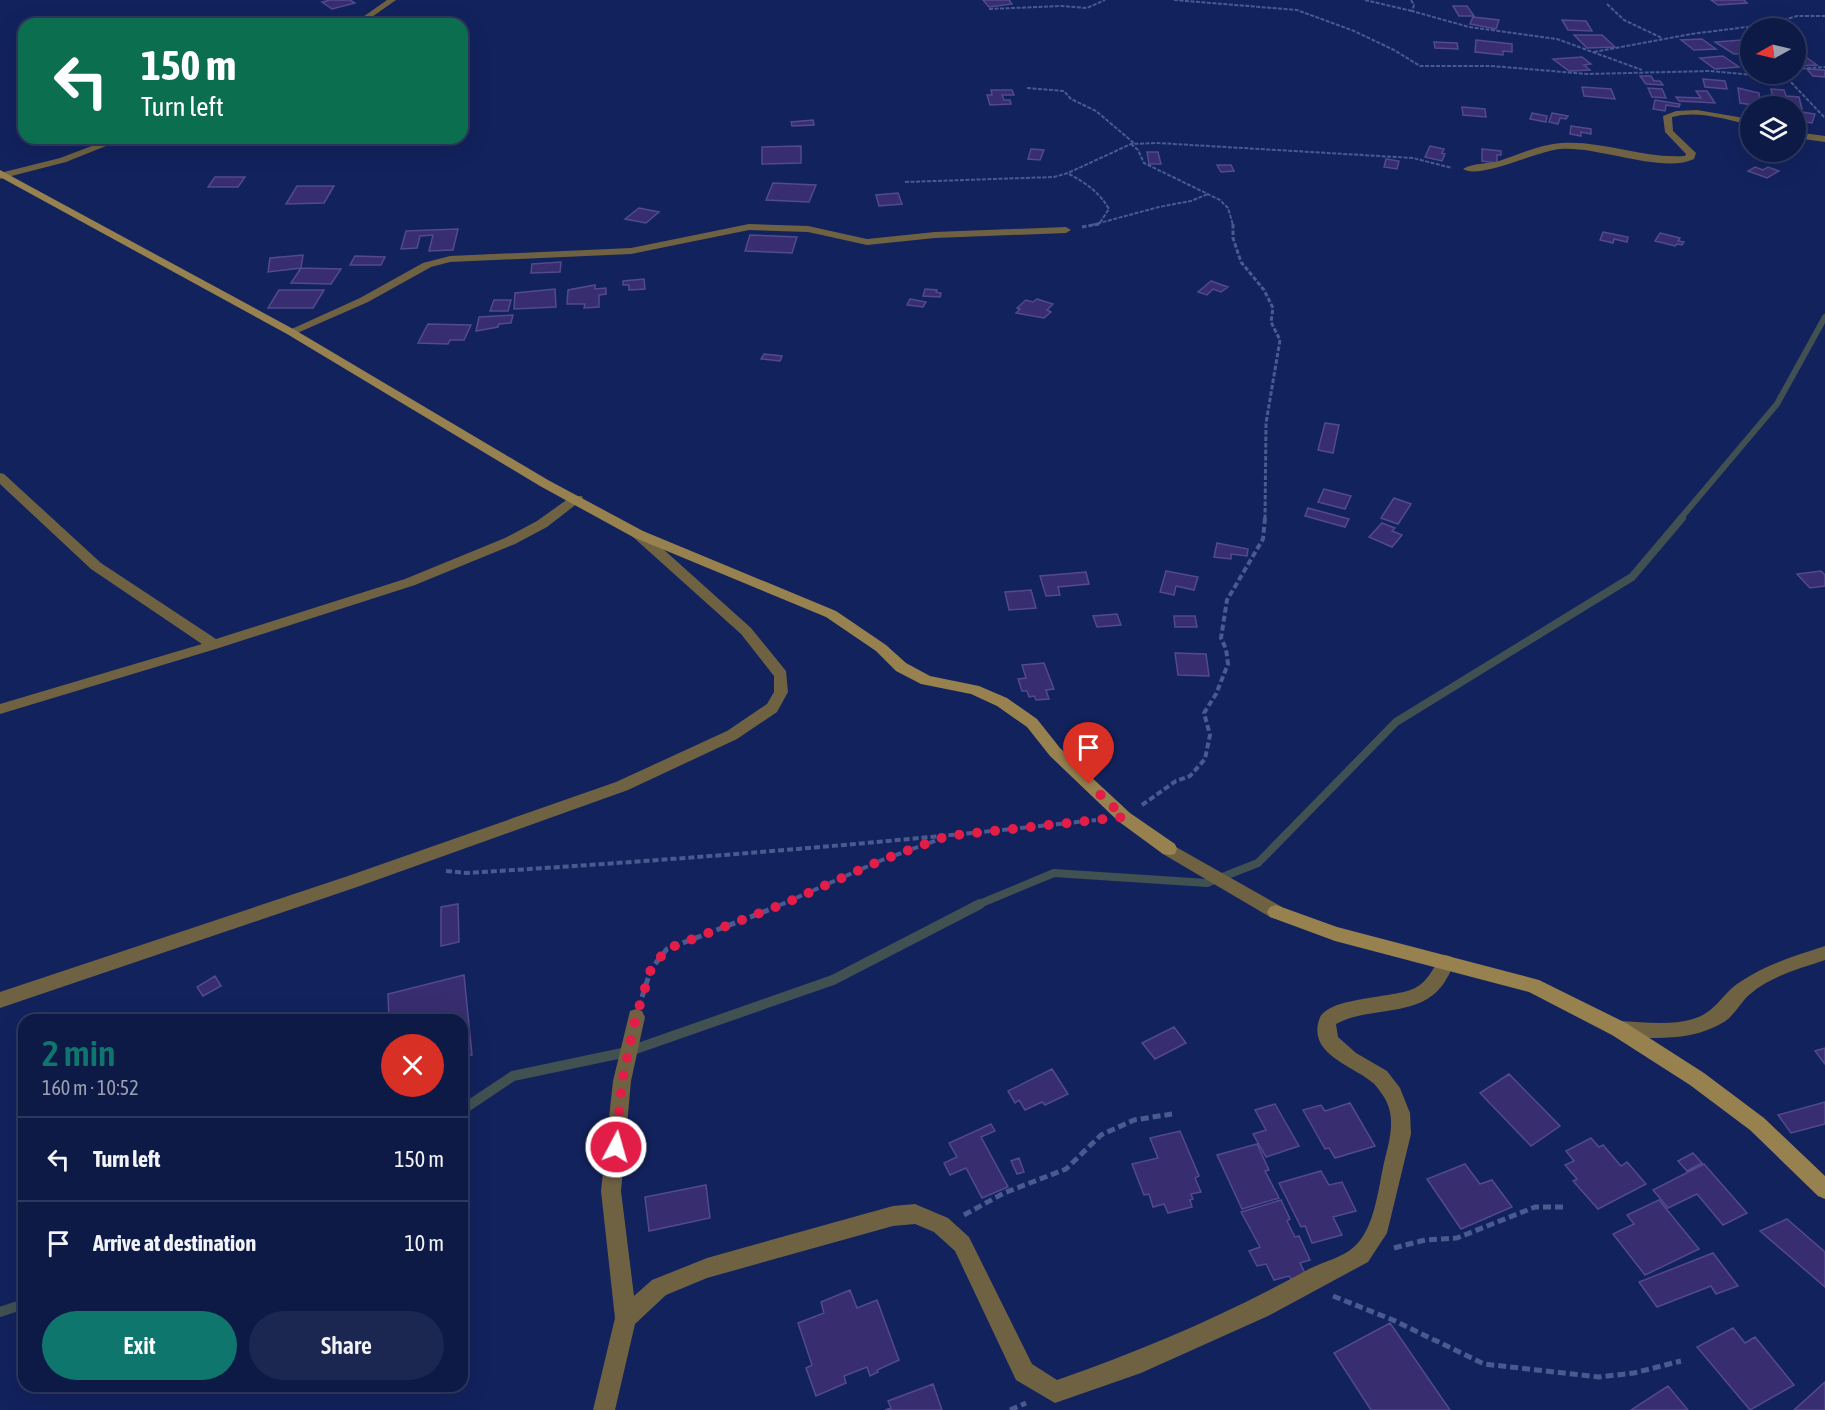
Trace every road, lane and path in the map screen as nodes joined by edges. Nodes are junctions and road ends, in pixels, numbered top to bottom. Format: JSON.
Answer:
{"nodes":[{"id":1,"x":392,"y":0,"type":"edge"},
{"id":2,"x":1105,"y":0,"type":"edge"},
{"id":3,"x":1174,"y":0,"type":"edge"},
{"id":4,"x":1365,"y":0,"type":"edge"},
{"id":5,"x":1411,"y":0,"type":"edge"},
{"id":6,"x":1607,"y":4,"type":"dead end"},
{"id":7,"x":989,"y":9,"type":"dead end"},
{"id":8,"x":1412,"y":11,"type":"junction"},
{"id":9,"x":1825,"y":16,"type":"edge"},
{"id":10,"x":366,"y":18,"type":"edge"},
{"id":11,"x":1663,"y":38,"type":"junction"},
{"id":12,"x":1591,"y":52,"type":"junction"},
{"id":13,"x":1825,"y":67,"type":"edge"},
{"id":14,"x":1806,"y":68,"type":"edge"},
{"id":15,"x":1645,"y":71,"type":"junction"},
{"id":16,"x":1740,"y":74,"type":"edge"},
{"id":17,"x":1793,"y":84,"type":"edge"},
{"id":18,"x":1027,"y":88,"type":"dead end"},
{"id":19,"x":1825,"y":118,"type":"edge"},
{"id":20,"x":1740,"y":119,"type":"edge"},
{"id":21,"x":1806,"y":136,"type":"edge"},
{"id":22,"x":1825,"y":139,"type":"edge"},
{"id":23,"x":105,"y":144,"type":"edge"},
{"id":24,"x":1133,"y":144,"type":"junction"},
{"id":25,"x":1468,"y":169,"type":"joint"},
{"id":26,"x":1068,"y":173,"type":"junction"},
{"id":27,"x":1,"y":175,"type":"edge"},
{"id":28,"x":905,"y":182,"type":"dead end"},
{"id":29,"x":1208,"y":194,"type":"junction"},
{"id":30,"x":1099,"y":224,"type":"junction"},
{"id":31,"x":1066,"y":230,"type":"joint"},
{"id":32,"x":291,"y":332,"type":"junction"},
{"id":33,"x":0,"y":477,"type":"edge"},
{"id":34,"x":577,"y":499,"type":"junction"},
{"id":35,"x":638,"y":534,"type":"junction"},
{"id":36,"x":214,"y":645,"type":"junction"},
{"id":37,"x":0,"y":709,"type":"edge"},
{"id":38,"x":1124,"y":817,"type":"junction"},
{"id":39,"x":947,"y":836,"type":"junction"},
{"id":40,"x":444,"y":870,"type":"dead end"},
{"id":41,"x":1825,"y":953,"type":"edge"},
{"id":42,"x":1446,"y":962,"type":"junction"},
{"id":43,"x":0,"y":1000,"type":"edge"},
{"id":44,"x":636,"y":1017,"type":"joint"},
{"id":45,"x":1619,"y":1029,"type":"junction"},
{"id":46,"x":1172,"y":1114,"type":"dead end"},
{"id":47,"x":1825,"y":1189,"type":"edge"},
{"id":48,"x":1566,"y":1208,"type":"dead end"},
{"id":49,"x":941,"y":1225,"type":"junction"},
{"id":50,"x":1361,"y":1255,"type":"junction"},
{"id":51,"x":1304,"y":1284,"type":"junction"},
{"id":52,"x":626,"y":1318,"type":"junction"},
{"id":53,"x":1681,"y":1360,"type":"dead end"},
{"id":54,"x":604,"y":1410,"type":"edge"}],
"edges":[{"from":1,"to":10,"type":"street"},
{"from":2,"to":7,"type":"path"},
{"from":3,"to":15,"type":"path"},
{"from":4,"to":8,"type":"path"},
{"from":5,"to":8,"type":"path"},
{"from":6,"to":11,"type":"path"},
{"from":8,"to":12,"type":"path"},
{"from":9,"to":11,"type":"path"},
{"from":11,"to":12,"type":"path"},
{"from":12,"to":15,"type":"path"},
{"from":13,"to":14,"type":"path"},
{"from":15,"to":16,"type":"path"},
{"from":17,"to":19,"type":"path"},
{"from":18,"to":24,"type":"path"},
{"from":20,"to":25,"type":"street"},
{"from":21,"to":22,"type":"street"},
{"from":23,"to":27,"type":"street"},
{"from":24,"to":25,"type":"path"},
{"from":24,"to":26,"type":"path"},
{"from":24,"to":29,"type":"path"},
{"from":26,"to":28,"type":"path"},
{"from":26,"to":30,"type":"path"},
{"from":27,"to":32,"type":"street"},
{"from":29,"to":30,"type":"path"},
{"from":29,"to":38,"type":"path"},
{"from":30,"to":31,"type":"path"},
{"from":31,"to":32,"type":"street"},
{"from":32,"to":34,"type":"street"},
{"from":33,"to":36,"type":"street"},
{"from":34,"to":35,"type":"street"},
{"from":34,"to":36,"type":"street"},
{"from":35,"to":38,"type":"street"},
{"from":35,"to":43,"type":"street"},
{"from":36,"to":37,"type":"street"},
{"from":38,"to":39,"type":"path"},
{"from":38,"to":42,"type":"street"},
{"from":39,"to":40,"type":"path"},
{"from":39,"to":44,"type":"path"},
{"from":41,"to":45,"type":"street"},
{"from":42,"to":45,"type":"street"},
{"from":42,"to":50,"type":"street"},
{"from":44,"to":52,"type":"street"},
{"from":45,"to":47,"type":"street"},
{"from":46,"to":49,"type":"path"},
{"from":48,"to":50,"type":"path"},
{"from":49,"to":51,"type":"street"},
{"from":49,"to":52,"type":"street"},
{"from":50,"to":51,"type":"street"},
{"from":51,"to":53,"type":"path"},
{"from":52,"to":54,"type":"street"}]}
